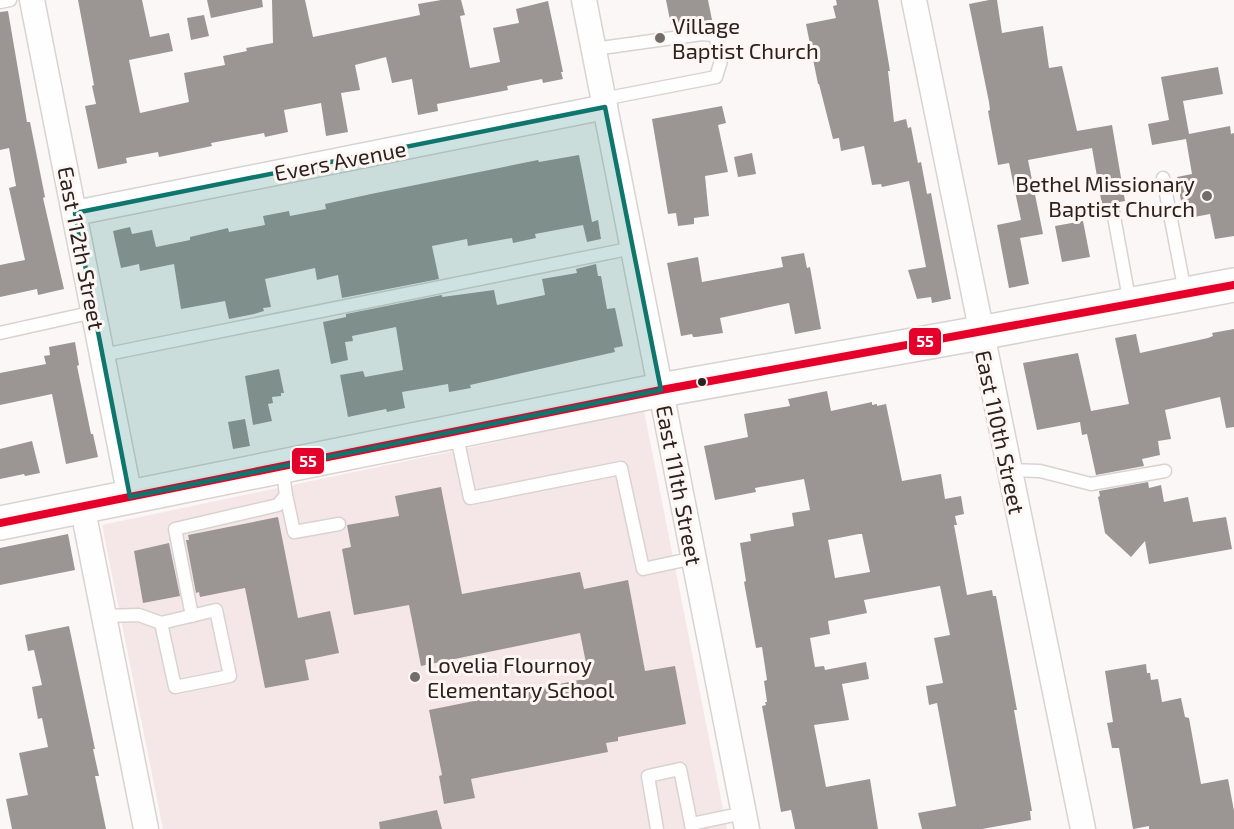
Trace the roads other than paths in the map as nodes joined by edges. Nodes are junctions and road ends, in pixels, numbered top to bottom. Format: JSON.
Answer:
{"nodes":[{"id":1,"x":10,"y":0,"type":"edge"},
{"id":2,"x":32,"y":0,"type":"edge"},
{"id":3,"x":584,"y":0,"type":"edge"},
{"id":4,"x":914,"y":0,"type":"edge"},
{"id":5,"x":0,"y":2,"type":"edge"},
{"id":6,"x":594,"y":49,"type":"junction"},
{"id":7,"x":604,"y":103,"type":"junction"},
{"id":8,"x":1163,"y":178,"type":"dead end"},
{"id":9,"x":1113,"y":211,"type":"dead end"},
{"id":10,"x":75,"y":213,"type":"junction"},
{"id":11,"x":633,"y":248,"type":"junction"},
{"id":12,"x":1234,"y":285,"type":"edge"},
{"id":13,"x":1185,"y":294,"type":"junction"},
{"id":14,"x":1130,"y":304,"type":"junction"},
{"id":15,"x":94,"y":312,"type":"junction"},
{"id":16,"x":0,"y":333,"type":"edge"},
{"id":17,"x":980,"y":333,"type":"junction"},
{"id":18,"x":103,"y":355,"type":"junction"},
{"id":19,"x":661,"y":390,"type":"junction"},
{"id":20,"x":456,"y":431,"type":"junction"},
{"id":21,"x":1009,"y":470,"type":"junction"},
{"id":22,"x":1165,"y":471,"type":"dead end"},
{"id":23,"x":284,"y":480,"type":"junction"},
{"id":24,"x":130,"y":497,"type":"junction"},
{"id":25,"x":82,"y":506,"type":"junction"},
{"id":26,"x":0,"y":523,"type":"edge"},
{"id":27,"x":339,"y":524,"type":"dead end"},
{"id":28,"x":694,"y":558,"type":"junction"},
{"id":29,"x":104,"y":616,"type":"junction"},
{"id":30,"x":192,"y":616,"type":"junction"},
{"id":31,"x":161,"y":623,"type":"junction"},
{"id":32,"x":746,"y":821,"type":"edge"},
{"id":33,"x":692,"y":826,"type":"edge"},
{"id":34,"x":146,"y":829,"type":"edge"},
{"id":35,"x":657,"y":829,"type":"edge"},
{"id":36,"x":1083,"y":829,"type":"edge"}],
"edges":[{"from":1,"to":5,"type":"lane"},
{"from":2,"to":10,"type":"street","name":"East 112th Street"},
{"from":3,"to":6,"type":"street","name":"East 111th Street"},
{"from":4,"to":17,"type":"street","name":"East 110th Street"},
{"from":6,"to":7,"type":"street","name":"East 111th Street"},
{"from":6,"to":7,"type":"lane"},
{"from":7,"to":10,"type":"street","name":"Evers Avenue"},
{"from":7,"to":11,"type":"street","name":"East 111th Street"},
{"from":8,"to":13,"type":"lane"},
{"from":9,"to":14,"type":"lane"},
{"from":10,"to":15,"type":"street","name":"East 112th Street"},
{"from":11,"to":18,"type":"lane"},
{"from":11,"to":19,"type":"street","name":"East 111th Street"},
{"from":12,"to":13,"type":"main road"},
{"from":13,"to":14,"type":"main road"},
{"from":14,"to":17,"type":"main road"},
{"from":15,"to":16,"type":"lane"},
{"from":15,"to":18,"type":"street","name":"East 112th Street"},
{"from":17,"to":19,"type":"main road"},
{"from":17,"to":21,"type":"street","name":"East 110th Street"},
{"from":18,"to":24,"type":"street","name":"East 112th Street"},
{"from":19,"to":20,"type":"main road"},
{"from":19,"to":28,"type":"street","name":"East 111th Street"},
{"from":20,"to":23,"type":"main road"},
{"from":20,"to":28,"type":"lane"},
{"from":21,"to":22,"type":"lane"},
{"from":21,"to":36,"type":"street","name":"East 110th Street"},
{"from":23,"to":24,"type":"main road"},
{"from":23,"to":27,"type":"lane"},
{"from":23,"to":30,"type":"lane"},
{"from":24,"to":25,"type":"main road"},
{"from":25,"to":26,"type":"main road"},
{"from":25,"to":29,"type":"street"},
{"from":28,"to":32,"type":"street","name":"East 111th Street"},
{"from":29,"to":31,"type":"lane"},
{"from":29,"to":34,"type":"street"},
{"from":30,"to":31,"type":"lane"},
{"from":30,"to":31,"type":"lane"},
{"from":32,"to":33,"type":"lane"},
{"from":33,"to":35,"type":"lane"}]}
